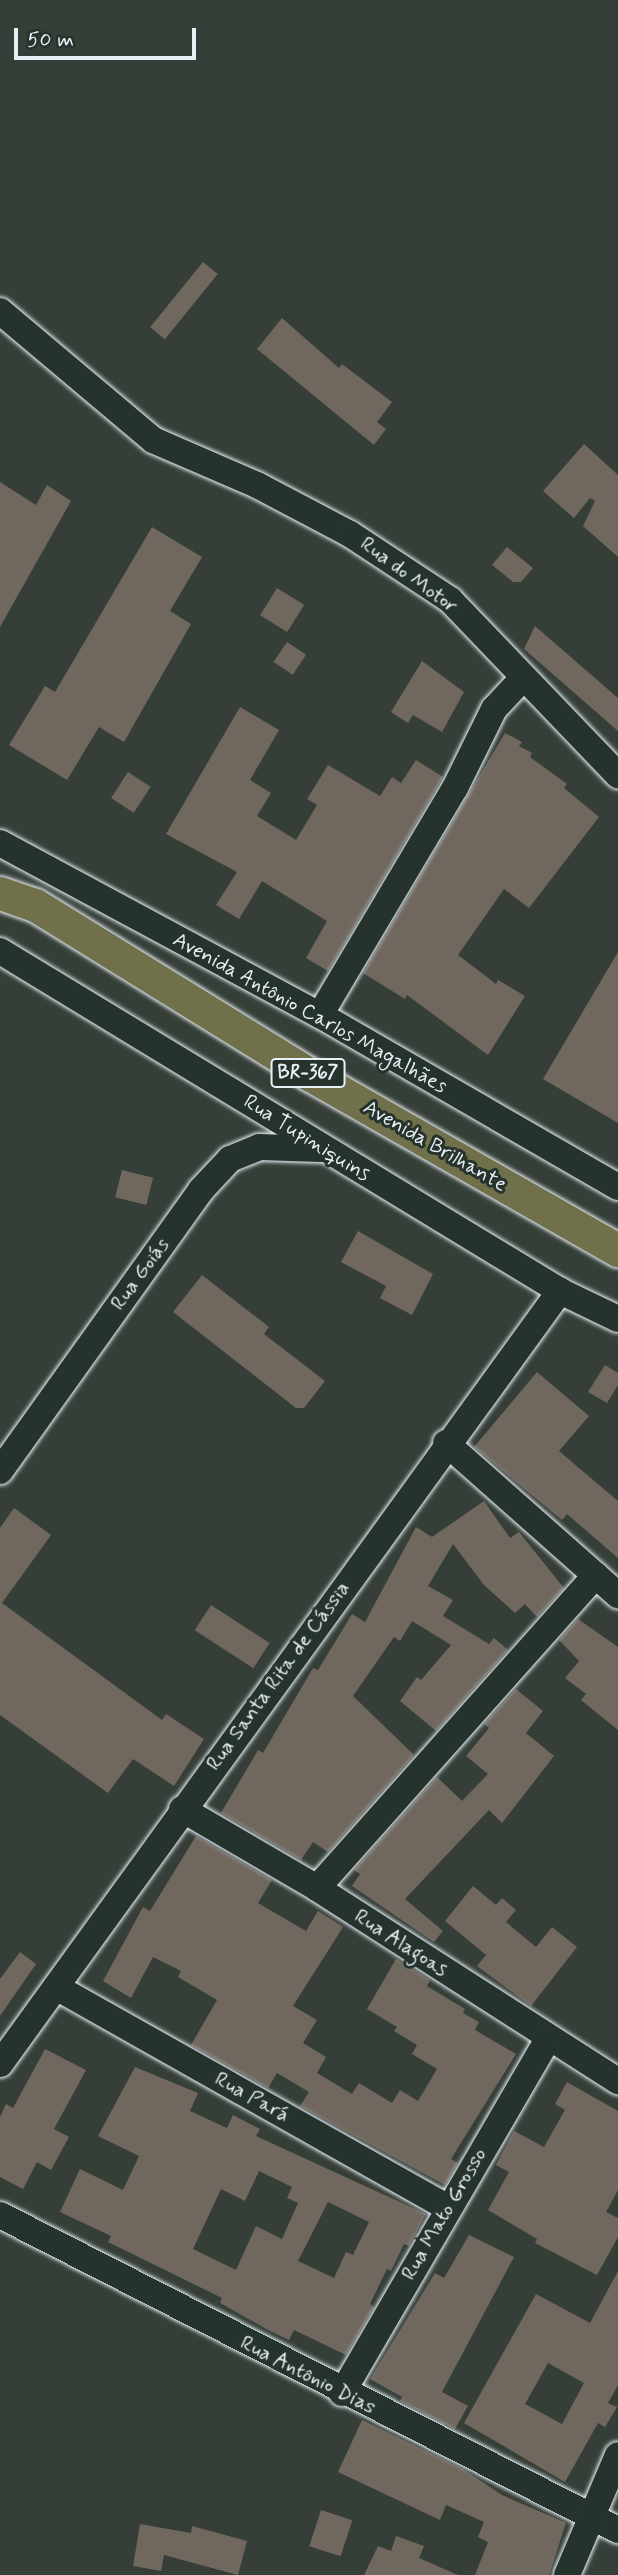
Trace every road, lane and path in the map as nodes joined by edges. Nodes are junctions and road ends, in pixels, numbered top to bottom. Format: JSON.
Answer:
{"nodes":[{"id":1,"x":0,"y":311,"type":"edge"},
{"id":2,"x":522,"y":678,"type":"junction"},
{"id":3,"x":618,"y":775,"type":"edge"},
{"id":4,"x":0,"y":844,"type":"edge"},
{"id":5,"x":2,"y":891,"type":"edge"},
{"id":6,"x":0,"y":951,"type":"edge"},
{"id":7,"x":320,"y":1015,"type":"junction"},
{"id":8,"x":323,"y":1149,"type":"junction"},
{"id":9,"x":618,"y":1187,"type":"edge"},
{"id":10,"x":618,"y":1250,"type":"edge"},
{"id":11,"x":560,"y":1291,"type":"junction"},
{"id":12,"x":618,"y":1319,"type":"edge"},
{"id":13,"x":446,"y":1443,"type":"junction"},
{"id":14,"x":0,"y":1471,"type":"edge"},
{"id":15,"x":596,"y":1575,"type":"junction"},
{"id":16,"x":618,"y":1595,"type":"edge"},
{"id":17,"x":182,"y":1809,"type":"junction"},
{"id":18,"x":317,"y":1888,"type":"junction"},
{"id":19,"x":56,"y":1987,"type":"junction"},
{"id":20,"x":549,"y":2038,"type":"junction"},
{"id":21,"x":0,"y":2064,"type":"edge"},
{"id":22,"x":618,"y":2081,"type":"edge"},
{"id":23,"x":447,"y":2207,"type":"junction"},
{"id":24,"x":0,"y":2215,"type":"edge"},
{"id":25,"x":342,"y":2393,"type":"junction"},
{"id":26,"x":618,"y":2455,"type":"edge"},
{"id":27,"x":592,"y":2518,"type":"junction"},
{"id":28,"x":618,"y":2530,"type":"edge"},
{"id":29,"x":567,"y":2575,"type":"edge"}],
"edges":[{"from":1,"to":2,"type":"street","name":"Rua do Motor"},
{"from":2,"to":3,"type":"street","name":"Rua do Motor"},
{"from":2,"to":7,"type":"street"},
{"from":4,"to":7,"type":"street","name":"Avenida Antônio Carlos Magalhães"},
{"from":5,"to":10,"type":"main road","name":"Avenida Brilhante","number":"BR-367"},
{"from":6,"to":8,"type":"street","name":"Rua Tupiniquins"},
{"from":7,"to":9,"type":"street","name":"Avenida Antônio Carlos Magalhães"},
{"from":8,"to":11,"type":"street","name":"Rua Tupiniquins"},
{"from":8,"to":14,"type":"street","name":"Rua Goiás"},
{"from":11,"to":12,"type":"street","name":"Rua Tupiniquins"},
{"from":11,"to":13,"type":"street","name":"Rua Santa Rita de Cássia"},
{"from":13,"to":15,"type":"street"},
{"from":13,"to":17,"type":"street","name":"Rua Santa Rita de Cássia"},
{"from":15,"to":16,"type":"street"},
{"from":15,"to":18,"type":"street"},
{"from":17,"to":18,"type":"street","name":"Rua Alagoas"},
{"from":17,"to":19,"type":"street","name":"Rua Santa Rita de Cássia"},
{"from":18,"to":20,"type":"street","name":"Rua Alagoas"},
{"from":19,"to":21,"type":"street","name":"Rua Santa Rita de Cássia"},
{"from":19,"to":23,"type":"street","name":"Rua Pará"},
{"from":20,"to":22,"type":"street","name":"Rua Alagoas"},
{"from":20,"to":23,"type":"street","name":"Rua Mato Grosso"},
{"from":23,"to":25,"type":"street","name":"Rua Mato Grosso"},
{"from":24,"to":25,"type":"street","name":"Rua Antônio Dias"},
{"from":25,"to":27,"type":"street","name":"Rua Antônio Dias"},
{"from":26,"to":27,"type":"street"},
{"from":27,"to":28,"type":"street","name":"Rua Antônio Dias"},
{"from":27,"to":29,"type":"street"}]}
